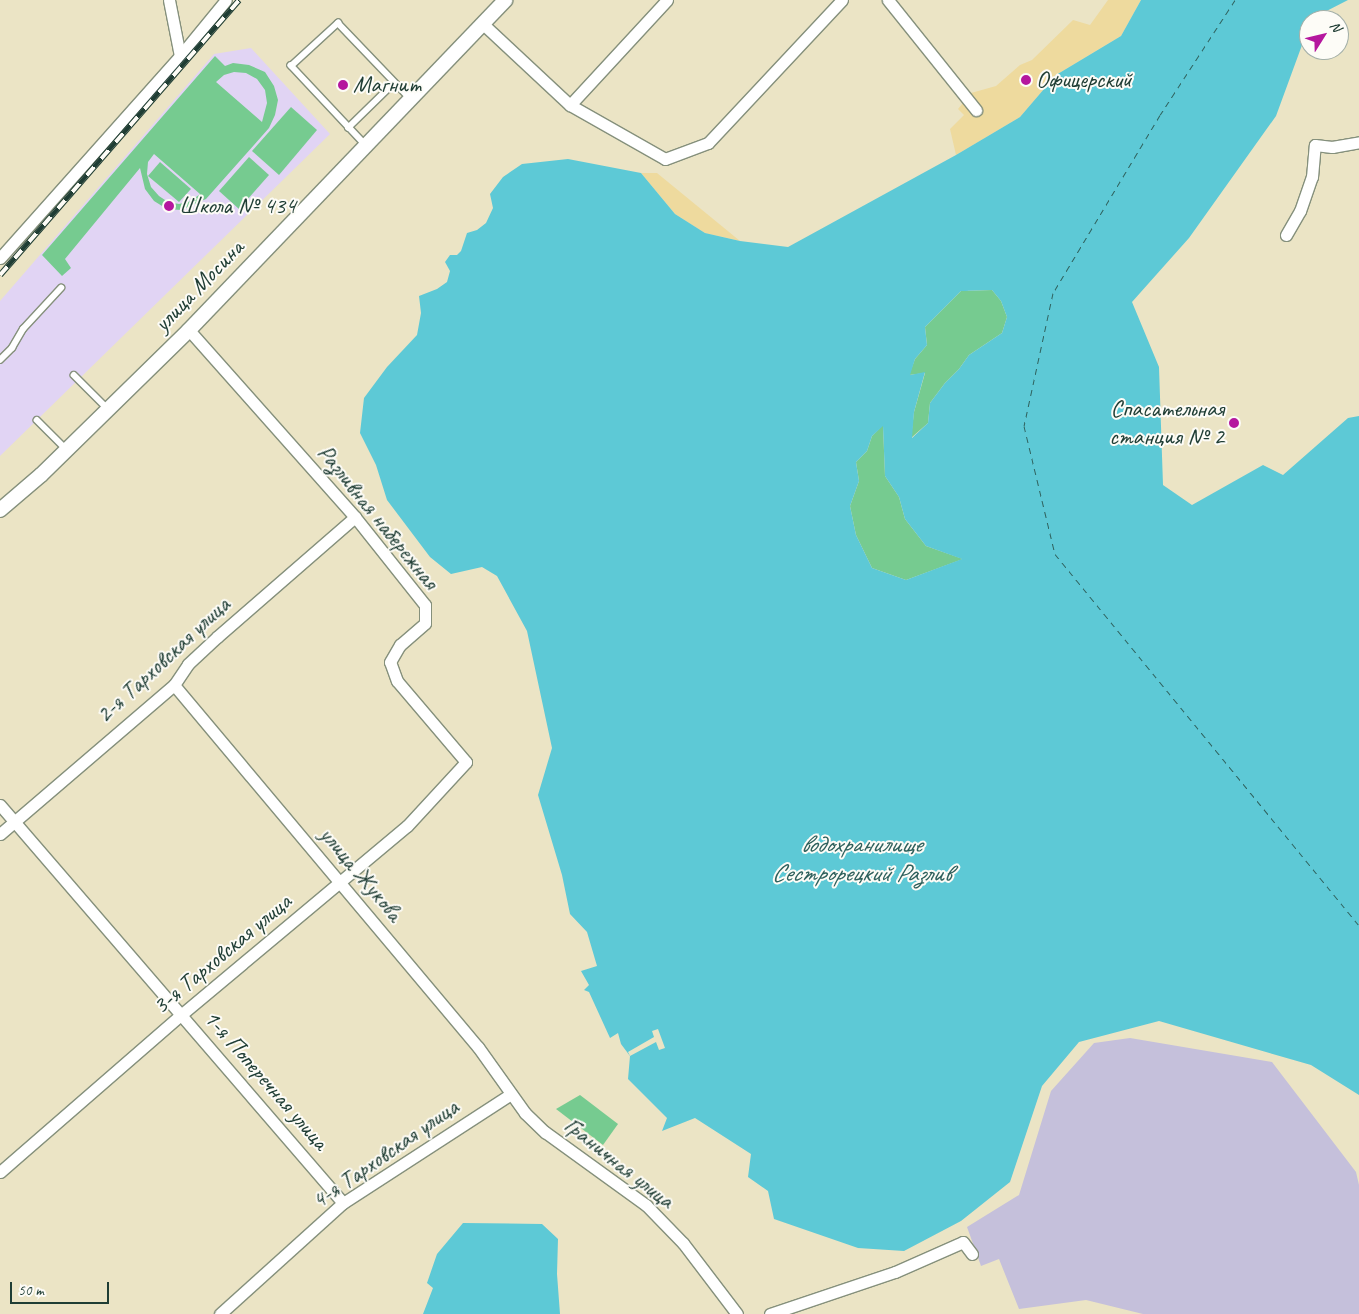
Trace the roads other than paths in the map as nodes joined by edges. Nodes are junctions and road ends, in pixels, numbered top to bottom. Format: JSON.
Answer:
{"nodes":[{"id":1,"x":170,"y":0,"type":"edge"},
{"id":2,"x":505,"y":0,"type":"edge"},
{"id":3,"x":667,"y":0,"type":"edge"},
{"id":4,"x":842,"y":0,"type":"edge"},
{"id":5,"x":888,"y":0,"type":"edge"},
{"id":6,"x":221,"y":1,"type":"edge"},
{"id":7,"x":483,"y":24,"type":"junction"},
{"id":8,"x":180,"y":56,"type":"junction"},
{"id":9,"x":394,"y":83,"type":"junction"},
{"id":10,"x":411,"y":99,"type":"junction"},
{"id":11,"x":570,"y":105,"type":"junction"},
{"id":12,"x":976,"y":110,"type":"dead end"},
{"id":13,"x":348,"y":128,"type":"junction"},
{"id":14,"x":1359,"y":142,"type":"edge"},
{"id":15,"x":366,"y":146,"type":"junction"},
{"id":16,"x":1286,"y":235,"type":"dead end"},
{"id":17,"x":0,"y":258,"type":"edge"},
{"id":18,"x":61,"y":288,"type":"dead end"},
{"id":19,"x":189,"y":330,"type":"junction"},
{"id":20,"x":0,"y":360,"type":"edge"},
{"id":21,"x":74,"y":375,"type":"dead end"},
{"id":22,"x":108,"y":409,"type":"junction"},
{"id":23,"x":37,"y":420,"type":"dead end"},
{"id":24,"x":67,"y":450,"type":"junction"},
{"id":25,"x":0,"y":510,"type":"edge"},
{"id":26,"x":355,"y":517,"type":"junction"},
{"id":27,"x":174,"y":685,"type":"junction"},
{"id":28,"x":466,"y":762,"type":"joint"},
{"id":29,"x":0,"y":805,"type":"edge"},
{"id":30,"x":15,"y":822,"type":"junction"},
{"id":31,"x":0,"y":834,"type":"edge"},
{"id":32,"x":340,"y":882,"type":"junction"},
{"id":33,"x":182,"y":1014,"type":"junction"},
{"id":34,"x":511,"y":1094,"type":"junction"},
{"id":35,"x":0,"y":1172,"type":"edge"},
{"id":36,"x":343,"y":1203,"type":"junction"},
{"id":37,"x":972,"y":1254,"type":"dead end"},
{"id":38,"x":220,"y":1314,"type":"edge"},
{"id":39,"x":738,"y":1314,"type":"edge"},
{"id":40,"x":770,"y":1314,"type":"edge"}],
"edges":[{"from":1,"to":8,"type":"street"},
{"from":2,"to":7,"type":"street","name":"улица Мосина"},
{"from":3,"to":11,"type":"street"},
{"from":4,"to":11,"type":"street"},
{"from":5,"to":12,"type":"street"},
{"from":6,"to":8,"type":"street"},
{"from":7,"to":10,"type":"street","name":"улица Мосина"},
{"from":7,"to":11,"type":"street"},
{"from":8,"to":17,"type":"street"},
{"from":9,"to":10,"type":"lane"},
{"from":9,"to":13,"type":"lane"},
{"from":9,"to":13,"type":"lane"},
{"from":10,"to":15,"type":"street","name":"улица Мосина"},
{"from":13,"to":15,"type":"lane"},
{"from":14,"to":16,"type":"street"},
{"from":15,"to":19,"type":"street","name":"улица Мосина"},
{"from":18,"to":20,"type":"lane"},
{"from":19,"to":22,"type":"street","name":"улица Мосина"},
{"from":19,"to":26,"type":"street","name":"Разливная набережная"},
{"from":21,"to":22,"type":"lane"},
{"from":22,"to":24,"type":"street","name":"улица Мосина"},
{"from":23,"to":24,"type":"lane"},
{"from":24,"to":25,"type":"street","name":"улица Мосина"},
{"from":26,"to":27,"type":"street","name":"2-я Тарховская улица"},
{"from":26,"to":28,"type":"street","name":"Разливная набережная"},
{"from":27,"to":30,"type":"street","name":"2-я Тарховская улица"},
{"from":27,"to":32,"type":"street","name":"улица Жукова"},
{"from":28,"to":32,"type":"street","name":"3-я Тарховская улица"},
{"from":29,"to":30,"type":"street","name":"1-я Поперечная улица"},
{"from":30,"to":31,"type":"street","name":"2-я Тарховская улица"},
{"from":30,"to":33,"type":"street","name":"1-я Поперечная улица"},
{"from":32,"to":33,"type":"street","name":"3-я Тарховская улица"},
{"from":32,"to":34,"type":"street","name":"улица Жукова"},
{"from":33,"to":35,"type":"street","name":"3-я Тарховская улица"},
{"from":33,"to":36,"type":"street","name":"1-я Поперечная улица"},
{"from":34,"to":36,"type":"street","name":"4-я Тарховская улица"},
{"from":34,"to":39,"type":"street","name":"Граничная улица"},
{"from":36,"to":38,"type":"street","name":"4-я Тарховская улица"},
{"from":37,"to":40,"type":"street"}]}
